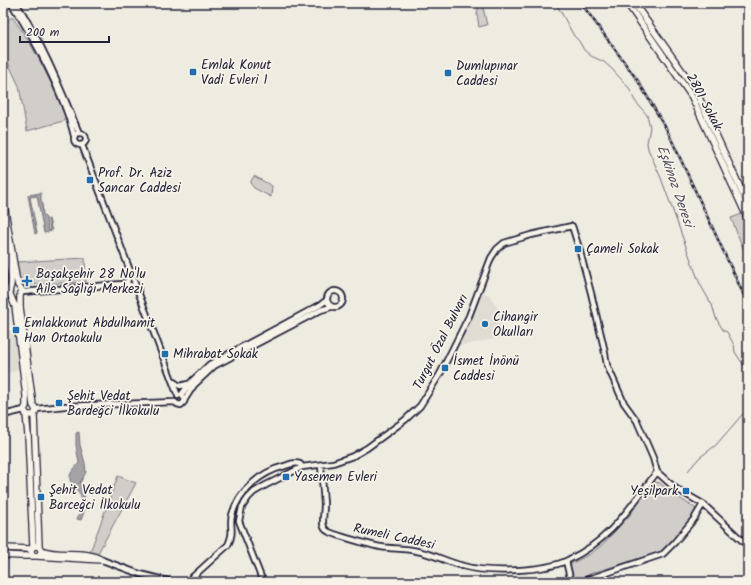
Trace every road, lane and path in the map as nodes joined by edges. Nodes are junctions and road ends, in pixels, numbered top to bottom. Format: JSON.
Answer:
{"nodes":[{"id":1,"x":11,"y":3,"type":"edge"},
{"id":2,"x":16,"y":3,"type":"edge"},
{"id":3,"x":627,"y":3,"type":"edge"},
{"id":4,"x":634,"y":3,"type":"edge"},
{"id":5,"x":79,"y":133,"type":"junction"},
{"id":6,"x":74,"y":136,"type":"junction"},
{"id":7,"x":82,"y":145,"type":"junction"},
{"id":8,"x":3,"y":198,"type":"edge"},
{"id":9,"x":748,"y":205,"type":"edge"},
{"id":10,"x":748,"y":219,"type":"edge"},
{"id":11,"x":3,"y":226,"type":"edge"},
{"id":12,"x":131,"y":271,"type":"junction"},
{"id":13,"x":122,"y":284,"type":"junction"},
{"id":14,"x":18,"y":285,"type":"junction"},
{"id":15,"x":138,"y":289,"type":"junction"},
{"id":16,"x":8,"y":292,"type":"edge"},
{"id":17,"x":21,"y":294,"type":"junction"},
{"id":18,"x":327,"y":300,"type":"junction"},
{"id":19,"x":331,"y":307,"type":"junction"},
{"id":20,"x":172,"y":380,"type":"junction"},
{"id":21,"x":192,"y":382,"type":"junction"},
{"id":22,"x":181,"y":397,"type":"junction"},
{"id":23,"x":175,"y":402,"type":"junction"},
{"id":24,"x":34,"y":409,"type":"junction"},
{"id":25,"x":25,"y":410,"type":"junction"},
{"id":26,"x":3,"y":415,"type":"edge"},
{"id":27,"x":322,"y":464,"type":"junction"},
{"id":28,"x":302,"y":467,"type":"junction"},
{"id":29,"x":657,"y":472,"type":"junction"},
{"id":30,"x":703,"y":504,"type":"junction"},
{"id":31,"x":748,"y":546,"type":"edge"},
{"id":32,"x":3,"y":548,"type":"edge"},
{"id":33,"x":36,"y":548,"type":"junction"},
{"id":34,"x":3,"y":555,"type":"edge"},
{"id":35,"x":36,"y":556,"type":"junction"},
{"id":36,"x":102,"y":560,"type":"junction"},
{"id":37,"x":566,"y":561,"type":"junction"},
{"id":38,"x":172,"y":582,"type":"edge"},
{"id":39,"x":187,"y":582,"type":"edge"},
{"id":40,"x":263,"y":582,"type":"edge"},
{"id":41,"x":571,"y":582,"type":"edge"},
{"id":42,"x":580,"y":582,"type":"edge"}],
"edges":[{"from":1,"to":6,"type":"street"},
{"from":2,"to":5,"type":"street"},
{"from":3,"to":10,"type":"main road","name":"2801 Sokak"},
{"from":4,"to":9,"type":"main road","name":"2801 Sokak"},
{"from":5,"to":6,"type":"street"},
{"from":5,"to":7,"type":"street"},
{"from":6,"to":7,"type":"street"},
{"from":7,"to":12,"type":"street"},
{"from":8,"to":14,"type":"main road"},
{"from":11,"to":16,"type":"main road"},
{"from":12,"to":13,"type":"street"},
{"from":12,"to":15,"type":"street"},
{"from":13,"to":15,"type":"street"},
{"from":13,"to":17,"type":"street"},
{"from":14,"to":16,"type":"main road"},
{"from":14,"to":17,"type":"main road"},
{"from":15,"to":20,"type":"street"},
{"from":16,"to":17,"type":"main road"},
{"from":16,"to":25,"type":"main road"},
{"from":17,"to":24,"type":"main road"},
{"from":18,"to":19,"type":"street"},
{"from":18,"to":19,"type":"street"},
{"from":18,"to":21,"type":"street"},
{"from":19,"to":22,"type":"street"},
{"from":20,"to":21,"type":"street"},
{"from":20,"to":22,"type":"street"},
{"from":21,"to":22,"type":"street"},
{"from":22,"to":23,"type":"street"},
{"from":22,"to":23,"type":"street"},
{"from":23,"to":24,"type":"street"},
{"from":24,"to":25,"type":"main road"},
{"from":24,"to":25,"type":"main road"},
{"from":24,"to":33,"type":"main road"},
{"from":25,"to":26,"type":"street"},
{"from":25,"to":33,"type":"main road"},
{"from":27,"to":28,"type":"street","name":"Turgut Özal Bulvarı"},
{"from":27,"to":29,"type":"street","name":"Turgut Özal Bulvarı"},
{"from":27,"to":37,"type":"street","name":"Rumeli Caddesi"},
{"from":28,"to":39,"type":"street"},
{"from":28,"to":40,"type":"street","name":"Turgut Özal Bulvarı"},
{"from":29,"to":30,"type":"street"},
{"from":29,"to":37,"type":"street","name":"Rumeli Caddesi"},
{"from":30,"to":31,"type":"street"},
{"from":30,"to":42,"type":"street"},
{"from":32,"to":33,"type":"main road"},
{"from":33,"to":35,"type":"main road"},
{"from":33,"to":35,"type":"main road"},
{"from":33,"to":36,"type":"main road"},
{"from":34,"to":35,"type":"main road"},
{"from":35,"to":36,"type":"main road"},
{"from":36,"to":38,"type":"street"},
{"from":37,"to":41,"type":"street"}]}
